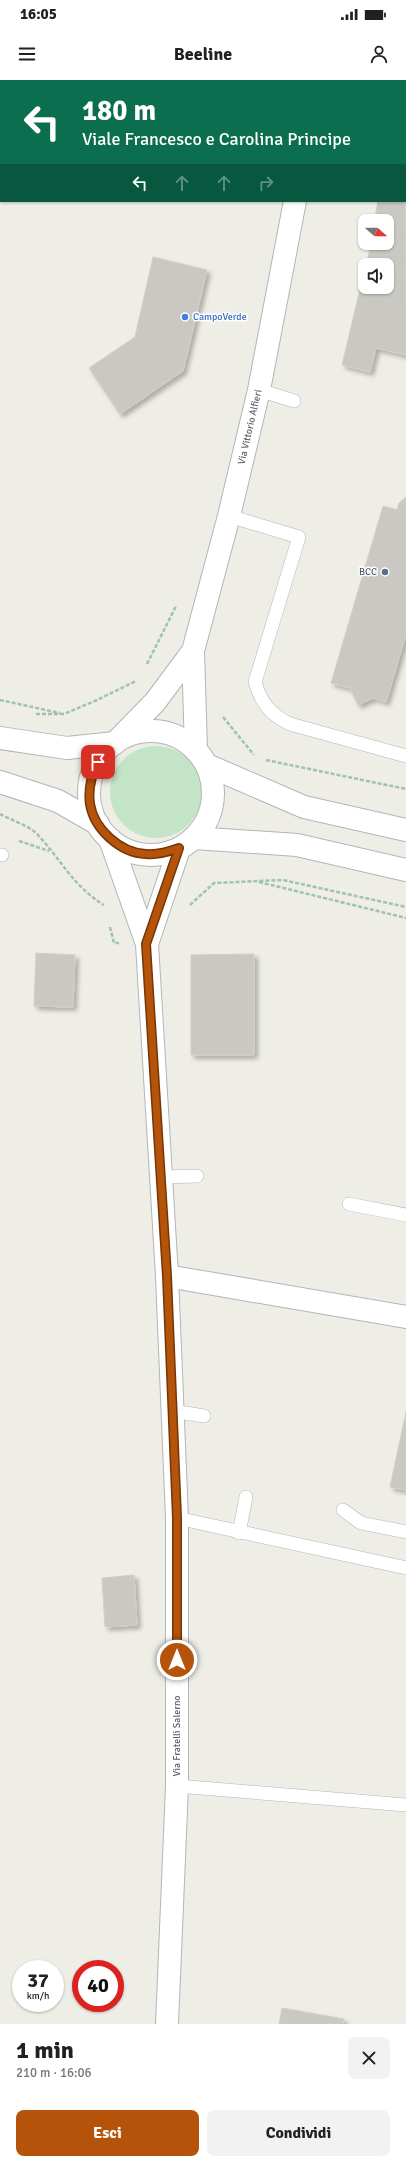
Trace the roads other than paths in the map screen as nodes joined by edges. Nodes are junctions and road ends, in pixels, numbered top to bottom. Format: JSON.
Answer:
{"nodes":[{"id":1,"x":295,"y":202,"type":"edge"},
{"id":2,"x":260,"y":390,"type":"junction"},
{"id":3,"x":294,"y":401,"type":"dead end"},
{"id":4,"x":229,"y":516,"type":"junction"},
{"id":5,"x":193,"y":651,"type":"junction"},
{"id":6,"x":0,"y":738,"type":"edge"},
{"id":7,"x":115,"y":743,"type":"junction"},
{"id":8,"x":406,"y":756,"type":"edge"},
{"id":9,"x":201,"y":757,"type":"junction"},
{"id":10,"x":0,"y":782,"type":"edge"},
{"id":11,"x":406,"y":830,"type":"edge"},
{"id":12,"x":104,"y":831,"type":"junction"},
{"id":13,"x":186,"y":843,"type":"junction"},
{"id":14,"x":406,"y":870,"type":"edge"},
{"id":15,"x":146,"y":944,"type":"junction"},
{"id":16,"x":197,"y":1176,"type":"dead end"},
{"id":17,"x":162,"y":1177,"type":"junction"},
{"id":18,"x":349,"y":1204,"type":"dead end"},
{"id":19,"x":406,"y":1215,"type":"edge"},
{"id":20,"x":167,"y":1276,"type":"junction"},
{"id":21,"x":406,"y":1317,"type":"edge"},
{"id":22,"x":172,"y":1412,"type":"junction"},
{"id":23,"x":204,"y":1416,"type":"dead end"},
{"id":24,"x":246,"y":1497,"type":"dead end"},
{"id":25,"x":343,"y":1510,"type":"dead end"},
{"id":26,"x":177,"y":1518,"type":"junction"},
{"id":27,"x":406,"y":1532,"type":"edge"},
{"id":28,"x":239,"y":1533,"type":"junction"},
{"id":29,"x":406,"y":1568,"type":"edge"},
{"id":30,"x":177,"y":1786,"type":"junction"},
{"id":31,"x":406,"y":1805,"type":"edge"},
{"id":32,"x":167,"y":2024,"type":"edge"}],
"edges":[{"from":1,"to":2,"type":"street","name":"Via Vittorio Alfieri"},
{"from":2,"to":3,"type":"lane"},
{"from":2,"to":4,"type":"street","name":"Via Vittorio Alfieri"},
{"from":4,"to":5,"type":"street","name":"Via Vittorio Alfieri"},
{"from":4,"to":8,"type":"lane"},
{"from":5,"to":7,"type":"street","name":"Via Vittorio Alfieri"},
{"from":5,"to":9,"type":"street","name":"Via Vittorio Alfieri"},
{"from":6,"to":7,"type":"street"},
{"from":7,"to":9,"type":"street"},
{"from":7,"to":12,"type":"street"},
{"from":9,"to":11,"type":"street"},
{"from":9,"to":13,"type":"street"},
{"from":10,"to":12,"type":"street"},
{"from":12,"to":13,"type":"street"},
{"from":12,"to":15,"type":"street","name":"Via Fratelli Salerno"},
{"from":13,"to":14,"type":"street"},
{"from":13,"to":15,"type":"street","name":"Via Fratelli Salerno"},
{"from":15,"to":17,"type":"street","name":"Via Fratelli Salerno"},
{"from":16,"to":17,"type":"lane"},
{"from":17,"to":20,"type":"street","name":"Via Fratelli Salerno"},
{"from":18,"to":19,"type":"lane"},
{"from":20,"to":21,"type":"street"},
{"from":20,"to":22,"type":"street","name":"Via Fratelli Salerno"},
{"from":22,"to":23,"type":"lane"},
{"from":22,"to":26,"type":"street","name":"Via Fratelli Salerno"},
{"from":24,"to":28,"type":"lane"},
{"from":25,"to":27,"type":"lane"},
{"from":26,"to":28,"type":"lane"},
{"from":26,"to":30,"type":"street","name":"Via Fratelli Salerno"},
{"from":28,"to":29,"type":"lane"},
{"from":30,"to":31,"type":"lane"},
{"from":30,"to":32,"type":"street","name":"Via Fratelli Salerno"}]}
